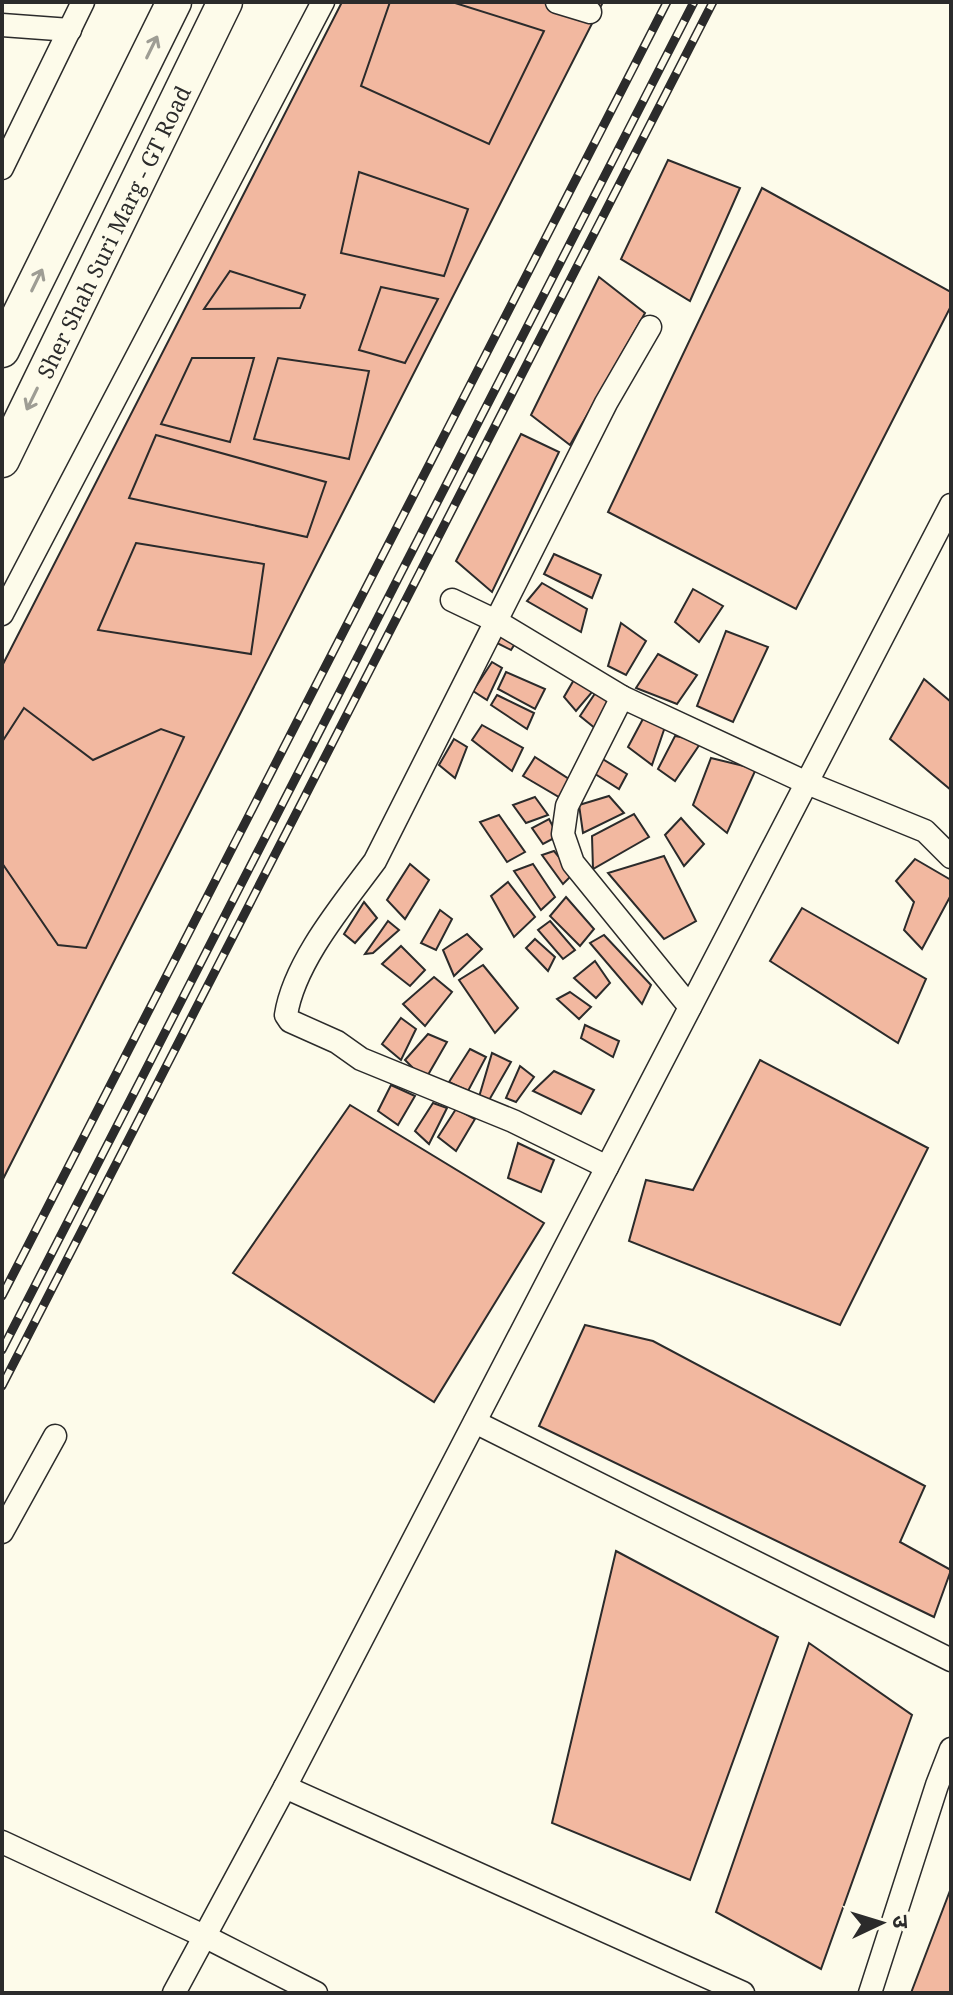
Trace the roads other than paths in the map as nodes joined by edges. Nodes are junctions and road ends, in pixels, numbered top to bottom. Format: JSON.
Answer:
{"nodes":[{"id":1,"x":83,"y":2,"type":"edge"},
{"id":2,"x":174,"y":2,"type":"edge"},
{"id":3,"x":225,"y":2,"type":"edge"},
{"id":4,"x":323,"y":2,"type":"edge"},
{"id":5,"x":557,"y":2,"type":"edge"},
{"id":6,"x":590,"y":12,"type":"dead end"},
{"id":7,"x":2,"y":25,"type":"edge"},
{"id":8,"x":70,"y":30,"type":"junction"},
{"id":9,"x":2,"y":168,"type":"edge"},
{"id":10,"x":650,"y":327,"type":"dead end"},
{"id":11,"x":2,"y":350,"type":"edge"},
{"id":12,"x":2,"y":460,"type":"edge"},
{"id":13,"x":951,"y":505,"type":"edge"},
{"id":14,"x":452,"y":600,"type":"dead end"},
{"id":15,"x":2,"y":614,"type":"edge"},
{"id":16,"x":496,"y":621,"type":"junction"},
{"id":17,"x":622,"y":697,"type":"junction"},
{"id":18,"x":807,"y":783,"type":"junction"},
{"id":19,"x":951,"y":857,"type":"edge"},
{"id":20,"x":690,"y":1007,"type":"junction"},
{"id":21,"x":607,"y":1167,"type":"junction"},
{"id":22,"x":475,"y":1422,"type":"junction"},
{"id":23,"x":55,"y":1436,"type":"dead end"},
{"id":24,"x":2,"y":1532,"type":"edge"},
{"id":25,"x":951,"y":1660,"type":"edge"},
{"id":26,"x":951,"y":1749,"type":"edge"},
{"id":27,"x":285,"y":1787,"type":"junction"},
{"id":28,"x":2,"y":1842,"type":"edge"},
{"id":29,"x":204,"y":1936,"type":"junction"},
{"id":30,"x":174,"y":1993,"type":"edge"},
{"id":31,"x":316,"y":1993,"type":"edge"},
{"id":32,"x":743,"y":1993,"type":"edge"},
{"id":33,"x":870,"y":1993,"type":"edge"}],
"edges":[{"from":1,"to":8,"type":"street"},
{"from":11,"to":2,"type":"main road","one_way":true},
{"from":3,"to":12,"type":"main road","name":"Sher Shah Suri Marg - GT Road","one_way":true},
{"from":4,"to":15,"type":"street"},
{"from":5,"to":6,"type":"street"},
{"from":7,"to":8,"type":"street"},
{"from":8,"to":9,"type":"street"},
{"from":10,"to":16,"type":"street"},
{"from":13,"to":18,"type":"street"},
{"from":14,"to":16,"type":"street"},
{"from":16,"to":17,"type":"street"},
{"from":16,"to":21,"type":"street"},
{"from":17,"to":18,"type":"street"},
{"from":17,"to":20,"type":"street"},
{"from":18,"to":19,"type":"street"},
{"from":18,"to":20,"type":"street"},
{"from":20,"to":21,"type":"street"},
{"from":21,"to":22,"type":"street"},
{"from":22,"to":25,"type":"street"},
{"from":22,"to":27,"type":"street"},
{"from":23,"to":24,"type":"street"},
{"from":26,"to":33,"type":"street"},
{"from":27,"to":29,"type":"street"},
{"from":27,"to":32,"type":"street"},
{"from":28,"to":29,"type":"street"},
{"from":29,"to":30,"type":"street"},
{"from":29,"to":31,"type":"street"}]}
